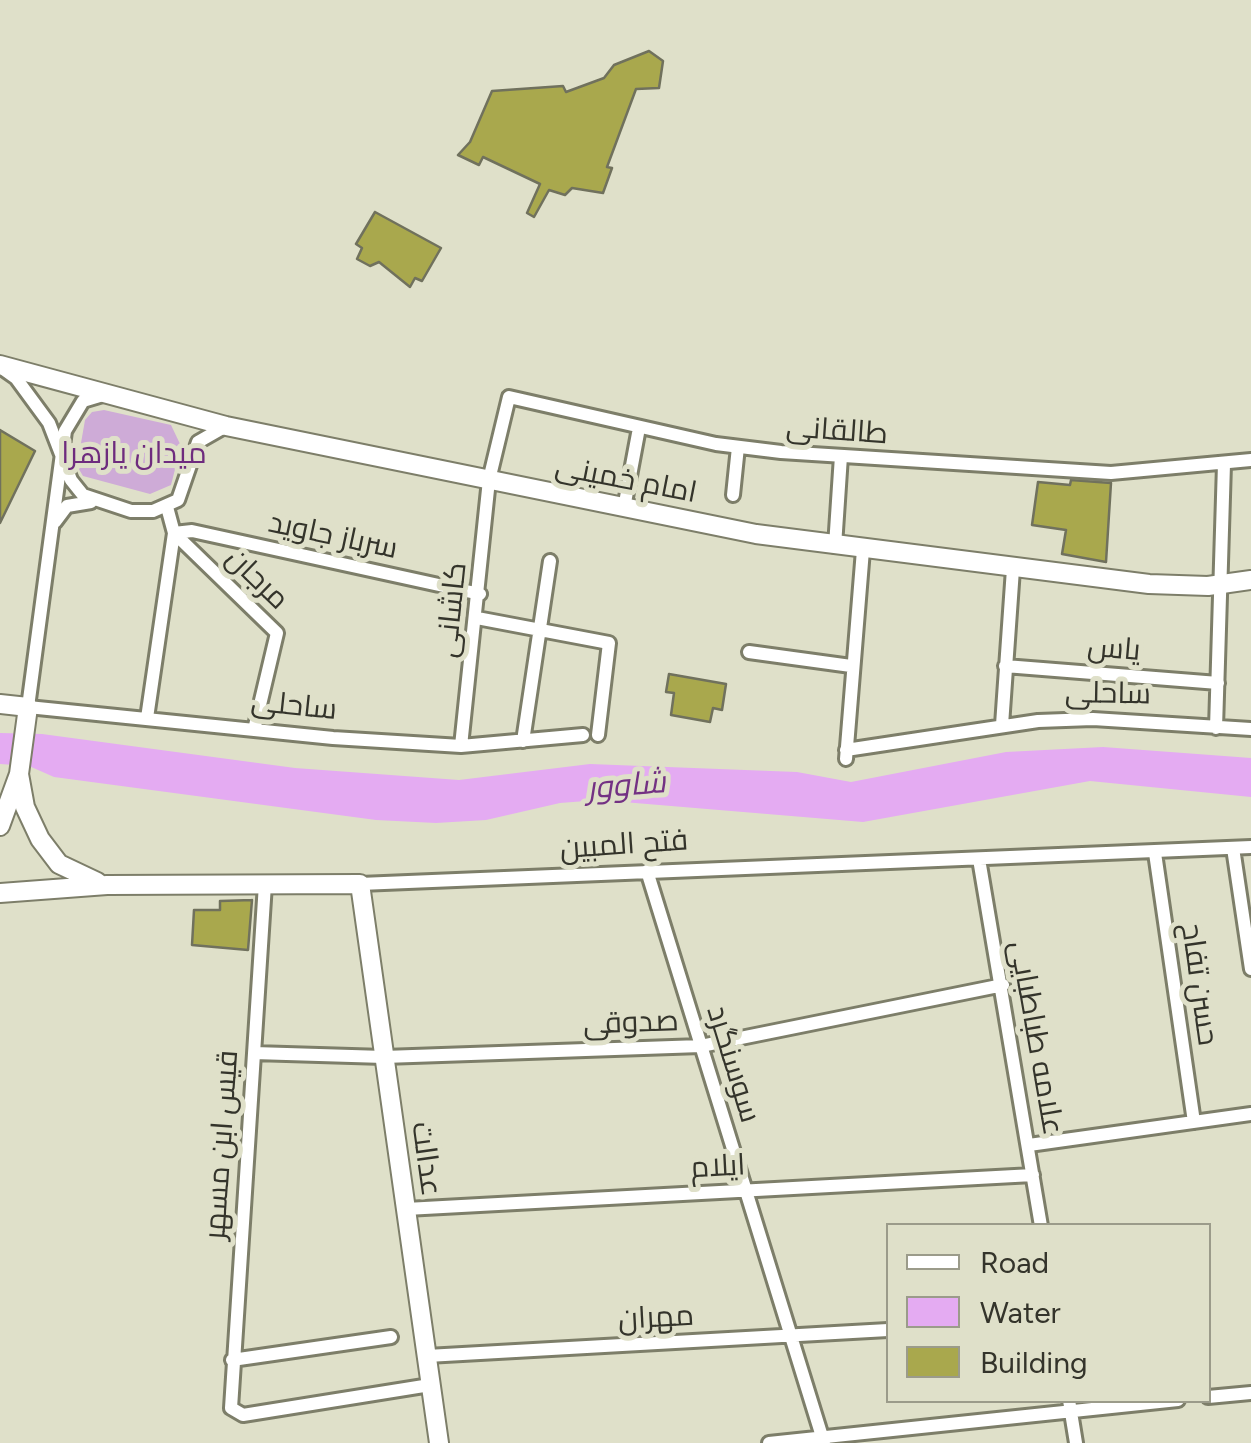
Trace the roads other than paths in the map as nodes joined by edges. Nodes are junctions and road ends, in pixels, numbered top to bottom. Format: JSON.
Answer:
{"nodes":[{"id":1,"x":0,"y":366,"type":"edge"},
{"id":2,"x":110,"y":394,"type":"junction"},
{"id":3,"x":180,"y":412,"type":"junction"},
{"id":4,"x":226,"y":426,"type":"junction"},
{"id":5,"x":640,"y":428,"type":"junction"},
{"id":6,"x":198,"y":442,"type":"junction"},
{"id":7,"x":738,"y":447,"type":"junction"},
{"id":8,"x":841,"y":456,"type":"junction"},
{"id":9,"x":62,"y":458,"type":"junction"},
{"id":10,"x":1251,"y":460,"type":"edge"},
{"id":11,"x":1224,"y":464,"type":"junction"},
{"id":12,"x":490,"y":480,"type":"junction"},
{"id":13,"x":733,"y":495,"type":"dead end"},
{"id":14,"x":98,"y":502,"type":"junction"},
{"id":15,"x":168,"y":508,"type":"junction"},
{"id":16,"x":624,"y":508,"type":"junction"},
{"id":17,"x":53,"y":524,"type":"junction"},
{"id":18,"x":174,"y":533,"type":"junction"},
{"id":19,"x":835,"y":546,"type":"junction"},
{"id":20,"x":863,"y":550,"type":"junction"},
{"id":21,"x":550,"y":561,"type":"dead end"},
{"id":22,"x":1013,"y":569,"type":"junction"},
{"id":23,"x":1251,"y":580,"type":"edge"},
{"id":24,"x":1222,"y":584,"type":"junction"},
{"id":25,"x":480,"y":594,"type":"junction"},
{"id":26,"x":477,"y":618,"type":"junction"},
{"id":27,"x":540,"y":630,"type":"junction"},
{"id":28,"x":749,"y":652,"type":"dead end"},
{"id":29,"x":851,"y":666,"type":"junction"},
{"id":30,"x":1005,"y":666,"type":"junction"},
{"id":31,"x":1218,"y":683,"type":"junction"},
{"id":32,"x":0,"y":704,"type":"edge"},
{"id":33,"x":28,"y":712,"type":"junction"},
{"id":34,"x":147,"y":718,"type":"junction"},
{"id":35,"x":1002,"y":724,"type":"junction"},
{"id":36,"x":1216,"y":728,"type":"junction"},
{"id":37,"x":1251,"y":729,"type":"edge"},
{"id":38,"x":254,"y":730,"type":"junction"},
{"id":39,"x":522,"y":740,"type":"junction"},
{"id":40,"x":461,"y":746,"type":"junction"},
{"id":41,"x":19,"y":774,"type":"junction"},
{"id":42,"x":0,"y":826,"type":"edge"},
{"id":43,"x":1251,"y":847,"type":"edge"},
{"id":44,"x":1233,"y":848,"type":"junction"},
{"id":45,"x":1155,"y":853,"type":"junction"},
{"id":46,"x":978,"y":859,"type":"junction"},
{"id":47,"x":647,"y":871,"type":"junction"},
{"id":48,"x":266,"y":884,"type":"junction"},
{"id":49,"x":360,"y":884,"type":"junction"},
{"id":50,"x":108,"y":886,"type":"junction"},
{"id":51,"x":0,"y":894,"type":"edge"},
{"id":52,"x":1251,"y":969,"type":"edge"},
{"id":53,"x":1003,"y":985,"type":"junction"},
{"id":54,"x":701,"y":1046,"type":"junction"},
{"id":55,"x":254,"y":1054,"type":"junction"},
{"id":56,"x":384,"y":1057,"type":"junction"},
{"id":57,"x":1251,"y":1114,"type":"edge"},
{"id":58,"x":1194,"y":1122,"type":"junction"},
{"id":59,"x":1029,"y":1145,"type":"junction"},
{"id":60,"x":1034,"y":1176,"type":"junction"},
{"id":61,"x":746,"y":1191,"type":"junction"},
{"id":62,"x":406,"y":1208,"type":"junction"},
{"id":63,"x":1041,"y":1223,"type":"edge"},
{"id":64,"x":886,"y":1330,"type":"edge"},
{"id":65,"x":791,"y":1336,"type":"junction"},
{"id":66,"x":391,"y":1337,"type":"dead end"},
{"id":67,"x":427,"y":1356,"type":"junction"},
{"id":68,"x":232,"y":1360,"type":"junction"},
{"id":69,"x":430,"y":1385,"type":"junction"},
{"id":70,"x":1251,"y":1393,"type":"edge"},
{"id":71,"x":1211,"y":1397,"type":"edge"},
{"id":72,"x":1124,"y":1403,"type":"edge"},
{"id":73,"x":1070,"y":1406,"type":"edge"},
{"id":74,"x":823,"y":1440,"type":"edge"},
{"id":75,"x":440,"y":1443,"type":"edge"},
{"id":76,"x":768,"y":1443,"type":"edge"},
{"id":77,"x":1076,"y":1443,"type":"edge"}],
"edges":[{"from":1,"to":2,"type":"street","name":"امام خمینی"},
{"from":1,"to":9,"type":"street"},
{"from":2,"to":3,"type":"street","name":"امام خمینی"},
{"from":2,"to":9,"type":"street"},
{"from":3,"to":4,"type":"street","name":"امام خمینی"},
{"from":3,"to":6,"type":"street"},
{"from":4,"to":6,"type":"street"},
{"from":4,"to":12,"type":"street","name":"امام خمینی"},
{"from":5,"to":7,"type":"street","name":"طالقانی"},
{"from":5,"to":12,"type":"street","name":"طالقانی"},
{"from":5,"to":16,"type":"street"},
{"from":6,"to":15,"type":"street"},
{"from":7,"to":8,"type":"street","name":"طالقانی"},
{"from":7,"to":13,"type":"street"},
{"from":8,"to":11,"type":"street","name":"طالقانی"},
{"from":8,"to":19,"type":"street"},
{"from":9,"to":14,"type":"street"},
{"from":9,"to":17,"type":"street"},
{"from":10,"to":11,"type":"street","name":"طالقانی"},
{"from":11,"to":24,"type":"street"},
{"from":12,"to":16,"type":"street","name":"امام خمینی"},
{"from":12,"to":25,"type":"street","name":"کاشانی"},
{"from":14,"to":15,"type":"street"},
{"from":14,"to":17,"type":"street"},
{"from":15,"to":18,"type":"street"},
{"from":16,"to":19,"type":"street","name":"امام خمینی"},
{"from":17,"to":33,"type":"street"},
{"from":18,"to":25,"type":"street","name":"سرباز جاوید"},
{"from":18,"to":34,"type":"street"},
{"from":18,"to":38,"type":"street","name":"مرجان"},
{"from":19,"to":20,"type":"street","name":"امام خمینی"},
{"from":20,"to":22,"type":"street","name":"امام خمینی"},
{"from":20,"to":29,"type":"street"},
{"from":21,"to":27,"type":"street"},
{"from":22,"to":24,"type":"street","name":"امام خمینی"},
{"from":22,"to":30,"type":"street"},
{"from":23,"to":24,"type":"street","name":"امام خمینی"},
{"from":24,"to":31,"type":"street"},
{"from":25,"to":26,"type":"street","name":"کاشانی"},
{"from":26,"to":27,"type":"street"},
{"from":26,"to":40,"type":"street","name":"کاشانی"},
{"from":27,"to":39,"type":"street"},
{"from":27,"to":39,"type":"street","name":"ساحلی"},
{"from":28,"to":29,"type":"street"},
{"from":29,"to":35,"type":"street","name":"ساحلی"},
{"from":30,"to":31,"type":"street","name":"یاس"},
{"from":30,"to":35,"type":"street"},
{"from":31,"to":36,"type":"street"},
{"from":32,"to":33,"type":"street","name":"ساحلی"},
{"from":33,"to":34,"type":"street","name":"ساحلی"},
{"from":33,"to":41,"type":"street"},
{"from":34,"to":38,"type":"street","name":"ساحلی"},
{"from":35,"to":36,"type":"street","name":"ساحلی"},
{"from":36,"to":37,"type":"street","name":"ساحلی"},
{"from":38,"to":40,"type":"street","name":"ساحلی"},
{"from":39,"to":40,"type":"street","name":"ساحلی"},
{"from":41,"to":42,"type":"street"},
{"from":41,"to":50,"type":"street"},
{"from":43,"to":44,"type":"street","name":"فتح المبین"},
{"from":44,"to":45,"type":"street","name":"فتح المبین"},
{"from":44,"to":52,"type":"street"},
{"from":45,"to":46,"type":"street","name":"فتح المبین"},
{"from":45,"to":58,"type":"street","name":"حسن تفاح"},
{"from":46,"to":47,"type":"street","name":"فتح المبین"},
{"from":46,"to":53,"type":"street","name":"علامه طباطبایی"},
{"from":47,"to":49,"type":"street","name":"فتح المبین"},
{"from":47,"to":54,"type":"street","name":"سوسنگرد"},
{"from":48,"to":49,"type":"street","name":"فتح المبین"},
{"from":48,"to":50,"type":"street","name":"فتح المبین"},
{"from":48,"to":55,"type":"street","name":"قیس ابن مسهر"},
{"from":49,"to":56,"type":"street","name":"عدالت"},
{"from":50,"to":51,"type":"street","name":"فتح المبین"},
{"from":53,"to":54,"type":"street","name":"صدوقی"},
{"from":53,"to":59,"type":"street","name":"علامه طباطبایی"},
{"from":54,"to":56,"type":"street","name":"صدوقی"},
{"from":54,"to":61,"type":"street","name":"سوسنگرد"},
{"from":55,"to":56,"type":"street","name":"صدوقی"},
{"from":55,"to":68,"type":"street","name":"قیس ابن مسهر"},
{"from":56,"to":62,"type":"street","name":"عدالت"},
{"from":57,"to":58,"type":"street"},
{"from":58,"to":59,"type":"street"},
{"from":59,"to":60,"type":"street","name":"علامه طباطبایی"},
{"from":60,"to":61,"type":"street","name":"ایلام"},
{"from":60,"to":63,"type":"street","name":"علامه طباطبایی"},
{"from":61,"to":62,"type":"street","name":"ایلام"},
{"from":61,"to":65,"type":"street","name":"سوسنگرد"},
{"from":62,"to":67,"type":"street","name":"عدالت"},
{"from":64,"to":65,"type":"street","name":"مهران"},
{"from":65,"to":67,"type":"street","name":"مهران"},
{"from":65,"to":74,"type":"street","name":"سوسنگرد"},
{"from":66,"to":68,"type":"street"},
{"from":67,"to":69,"type":"street","name":"عدالت"},
{"from":68,"to":69,"type":"street","name":"قیس ابن مسهر"},
{"from":69,"to":75,"type":"street","name":"عدالت"},
{"from":70,"to":71,"type":"street"},
{"from":72,"to":73,"type":"street"},
{"from":73,"to":74,"type":"street"},
{"from":73,"to":77,"type":"street"},
{"from":74,"to":76,"type":"street"}]}
